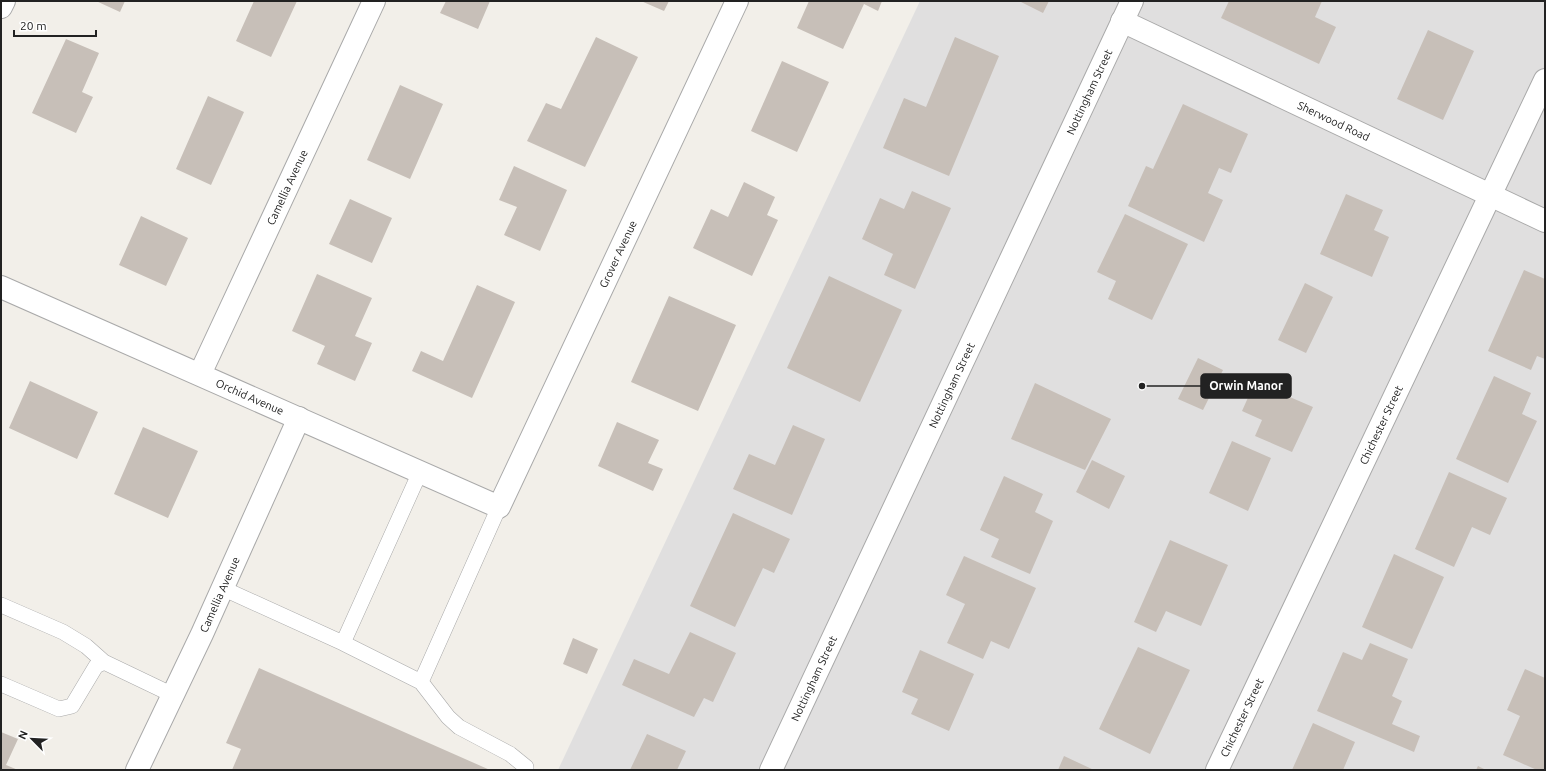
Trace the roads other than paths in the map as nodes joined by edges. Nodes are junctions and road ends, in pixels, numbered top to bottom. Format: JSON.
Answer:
{"nodes":[{"id":1,"x":4,"y":1,"type":"edge"},
{"id":2,"x":374,"y":1,"type":"edge"},
{"id":3,"x":737,"y":1,"type":"edge"},
{"id":4,"x":1132,"y":1,"type":"edge"},
{"id":5,"x":1,"y":7,"type":"edge"},
{"id":6,"x":1122,"y":21,"type":"junction"},
{"id":7,"x":1545,"y":80,"type":"edge"},
{"id":8,"x":1490,"y":196,"type":"junction"},
{"id":9,"x":1545,"y":221,"type":"edge"},
{"id":10,"x":1,"y":287,"type":"edge"},
{"id":11,"x":200,"y":374,"type":"junction"},
{"id":12,"x":299,"y":418,"type":"junction"},
{"id":13,"x":420,"y":472,"type":"junction"},
{"id":14,"x":500,"y":507,"type":"junction"},
{"id":15,"x":222,"y":588,"type":"junction"},
{"id":16,"x":1,"y":605,"type":"edge"},
{"id":17,"x":343,"y":643,"type":"junction"},
{"id":18,"x":104,"y":662,"type":"junction"},
{"id":19,"x":421,"y":682,"type":"junction"},
{"id":20,"x":1,"y":684,"type":"edge"},
{"id":21,"x":173,"y":695,"type":"junction"},
{"id":22,"x":137,"y":770,"type":"edge"},
{"id":23,"x":526,"y":770,"type":"edge"},
{"id":24,"x":771,"y":770,"type":"edge"},
{"id":25,"x":1217,"y":770,"type":"edge"}],
"edges":[{"from":1,"to":5,"type":"street"},
{"from":2,"to":11,"type":"street","name":"Camellia Avenue"},
{"from":3,"to":14,"type":"street","name":"Grover Avenue"},
{"from":4,"to":6,"type":"street","name":"Nottingham Street"},
{"from":6,"to":8,"type":"street","name":"Sherwood Road"},
{"from":6,"to":24,"type":"street","name":"Nottingham Street"},
{"from":7,"to":8,"type":"street","name":"Chichester Street"},
{"from":8,"to":9,"type":"street","name":"Sherwood Road"},
{"from":8,"to":25,"type":"street","name":"Chichester Street"},
{"from":10,"to":11,"type":"street","name":"Orchid Avenue"},
{"from":11,"to":12,"type":"street","name":"Orchid Avenue"},
{"from":12,"to":13,"type":"street","name":"Orchid Avenue"},
{"from":12,"to":15,"type":"street","name":"Camellia Avenue"},
{"from":13,"to":14,"type":"street","name":"Orchid Avenue"},
{"from":13,"to":17,"type":"lane"},
{"from":14,"to":19,"type":"lane"},
{"from":15,"to":17,"type":"lane"},
{"from":15,"to":21,"type":"street","name":"Camellia Avenue"},
{"from":16,"to":18,"type":"lane"},
{"from":17,"to":19,"type":"lane"},
{"from":18,"to":20,"type":"lane"},
{"from":18,"to":21,"type":"lane"},
{"from":19,"to":23,"type":"lane"},
{"from":21,"to":22,"type":"street","name":"Camellia Avenue"}]}
